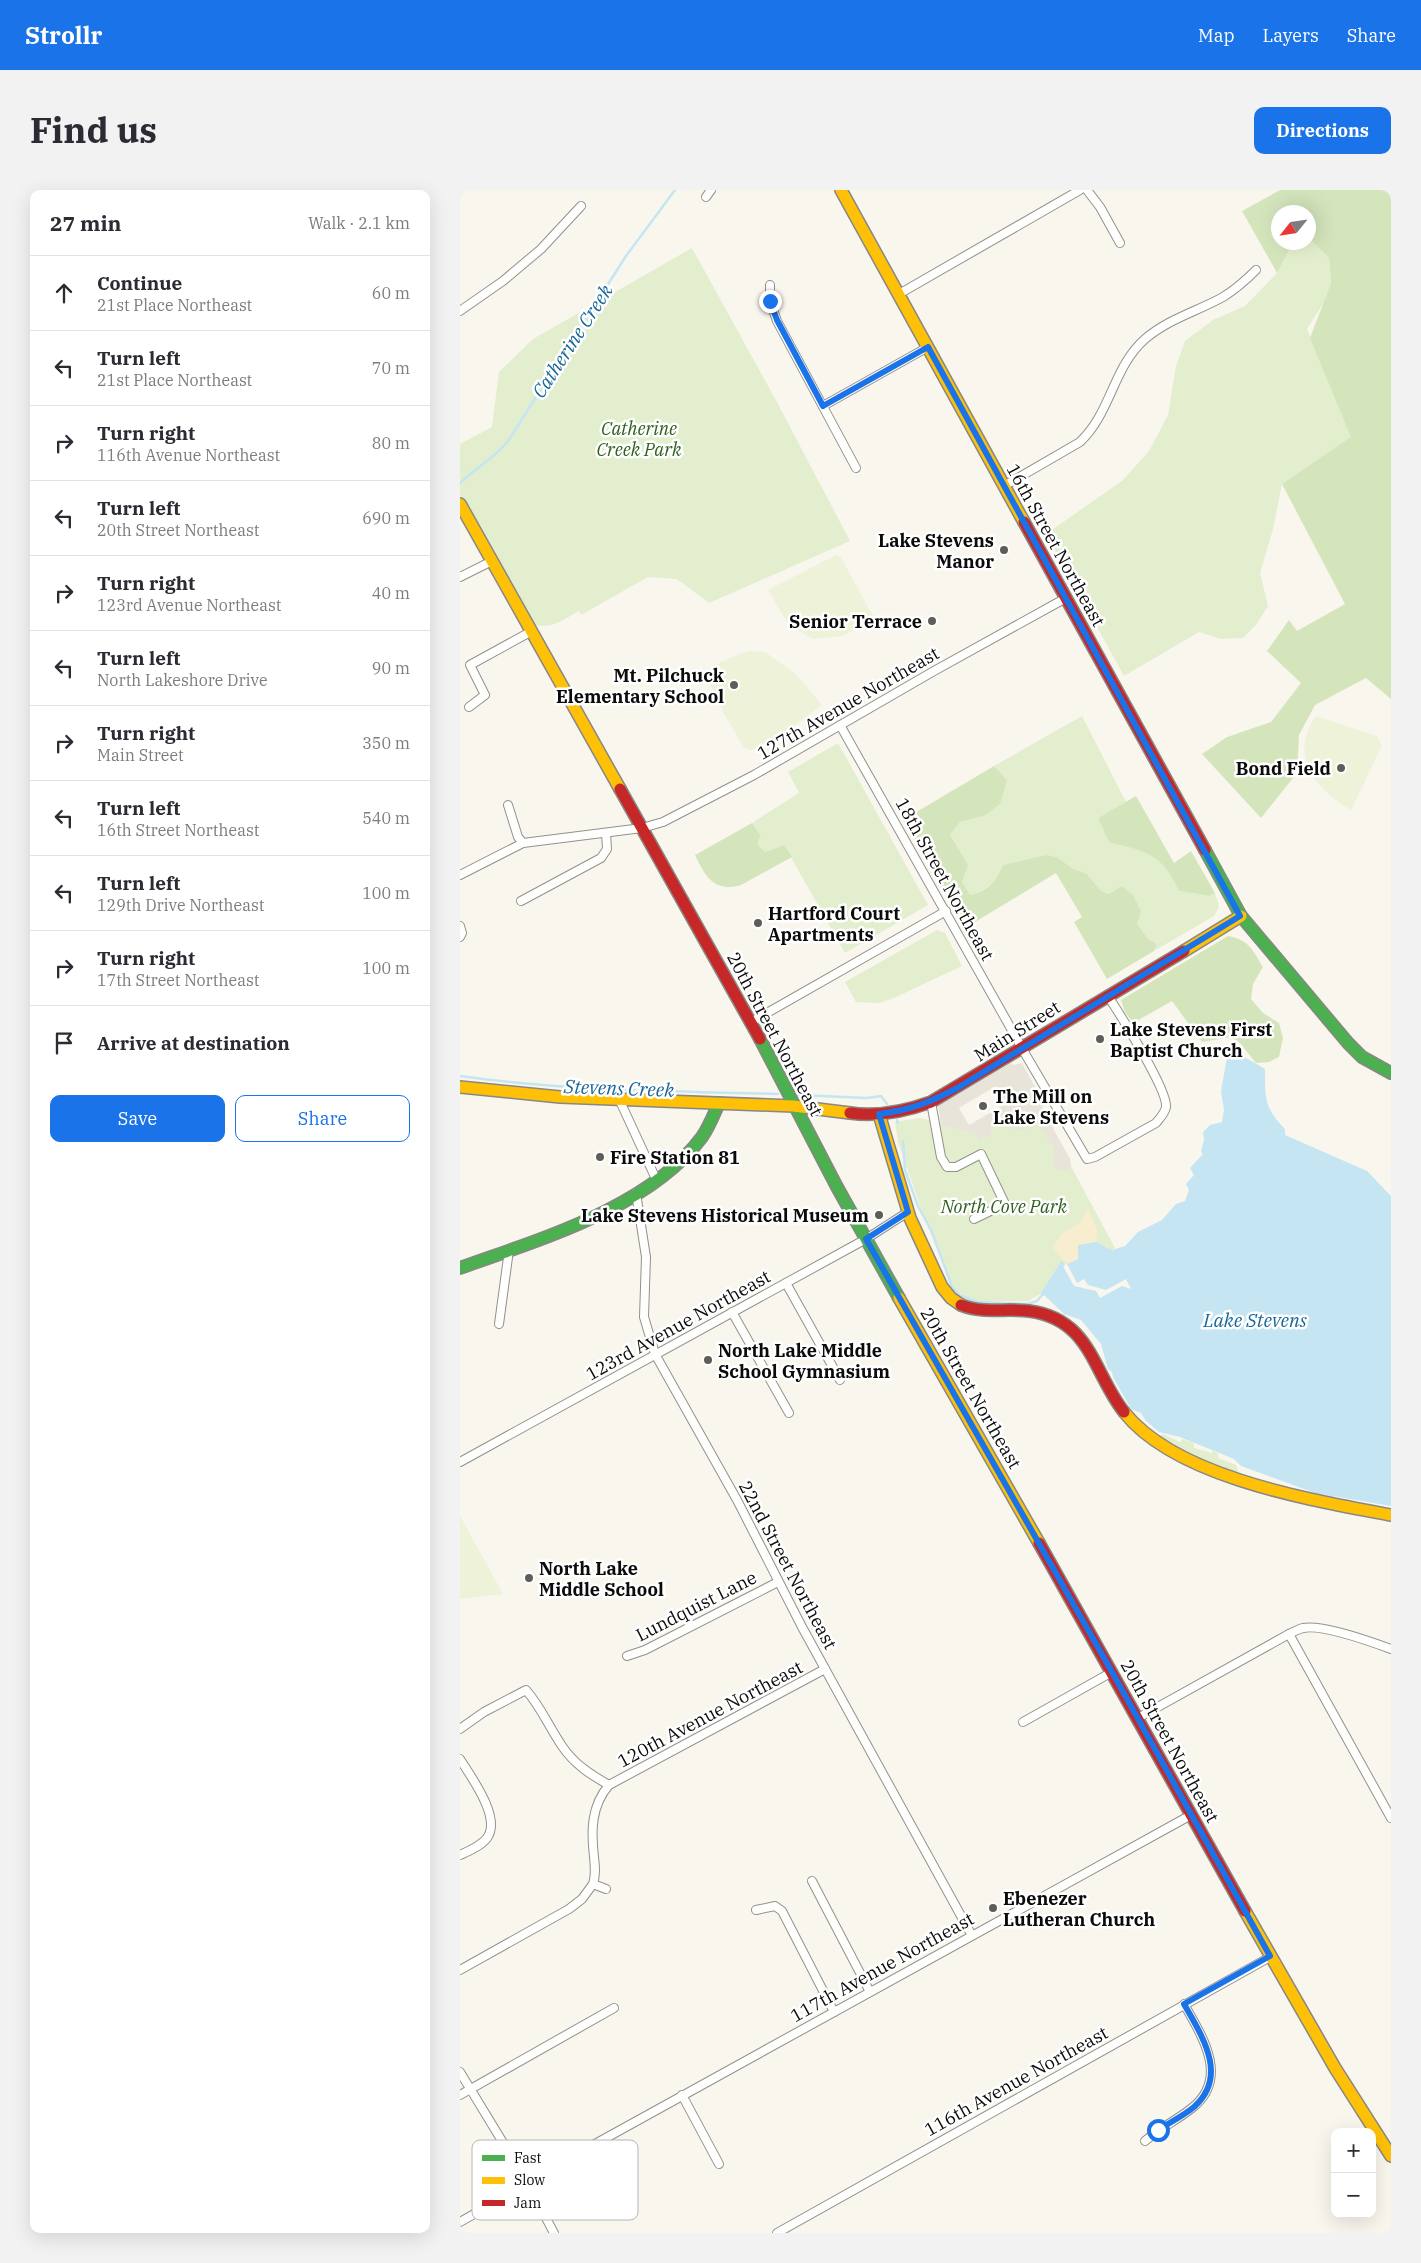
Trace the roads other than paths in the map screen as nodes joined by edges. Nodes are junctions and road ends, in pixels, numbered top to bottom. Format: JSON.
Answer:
{"nodes":[{"id":1,"x":711,"y":190,"type":"edge"},
{"id":2,"x":841,"y":190,"type":"edge"},
{"id":3,"x":1080,"y":190,"type":"edge"},
{"id":4,"x":1086,"y":190,"type":"edge"},
{"id":5,"x":706,"y":197,"type":"dead end"},
{"id":6,"x":581,"y":206,"type":"dead end"},
{"id":7,"x":1120,"y":243,"type":"dead end"},
{"id":8,"x":1256,"y":270,"type":"dead end"},
{"id":9,"x":770,"y":285,"type":"dead end"},
{"id":10,"x":899,"y":294,"type":"junction"},
{"id":11,"x":460,"y":311,"type":"edge"},
{"id":12,"x":928,"y":347,"type":"junction"},
{"id":13,"x":823,"y":406,"type":"junction"},
{"id":14,"x":856,"y":468,"type":"dead end"},
{"id":15,"x":1004,"y":486,"type":"junction"},
{"id":16,"x":460,"y":504,"type":"edge"},
{"id":17,"x":492,"y":560,"type":"junction"},
{"id":18,"x":460,"y":577,"type":"edge"},
{"id":19,"x":1066,"y":598,"type":"junction"},
{"id":20,"x":532,"y":631,"type":"junction"},
{"id":21,"x":469,"y":707,"type":"dead end"},
{"id":22,"x":840,"y":725,"type":"junction"},
{"id":23,"x":508,"y":805,"type":"dead end"},
{"id":24,"x":642,"y":828,"type":"junction"},
{"id":25,"x":606,"y":833,"type":"junction"},
{"id":26,"x":522,"y":843,"type":"junction"},
{"id":27,"x":460,"y":875,"type":"edge"},
{"id":28,"x":521,"y":901,"type":"dead end"},
{"id":29,"x":946,"y":911,"type":"junction"},
{"id":30,"x":1240,"y":916,"type":"junction"},
{"id":31,"x":460,"y":926,"type":"edge"},
{"id":32,"x":460,"y":936,"type":"edge"},
{"id":33,"x":1108,"y":996,"type":"junction"},
{"id":34,"x":751,"y":1022,"type":"junction"},
{"id":35,"x":1022,"y":1049,"type":"junction"},
{"id":36,"x":1391,"y":1073,"type":"edge"},
{"id":37,"x":460,"y":1087,"type":"edge"},
{"id":38,"x":619,"y":1099,"type":"junction"},
{"id":39,"x":789,"y":1099,"type":"junction"},
{"id":40,"x":931,"y":1102,"type":"junction"},
{"id":41,"x":719,"y":1103,"type":"junction"},
{"id":42,"x":879,"y":1114,"type":"junction"},
{"id":43,"x":656,"y":1179,"type":"junction"},
{"id":44,"x":636,"y":1193,"type":"junction"},
{"id":45,"x":908,"y":1212,"type":"junction"},
{"id":46,"x":974,"y":1219,"type":"dead end"},
{"id":47,"x":866,"y":1239,"type":"junction"},
{"id":48,"x":509,"y":1250,"type":"junction"},
{"id":49,"x":460,"y":1268,"type":"edge"},
{"id":50,"x":786,"y":1283,"type":"junction"},
{"id":51,"x":732,"y":1312,"type":"junction"},
{"id":52,"x":499,"y":1324,"type":"dead end"},
{"id":53,"x":655,"y":1354,"type":"junction"},
{"id":54,"x":840,"y":1380,"type":"dead end"},
{"id":55,"x":789,"y":1413,"type":"dead end"},
{"id":56,"x":460,"y":1462,"type":"edge"},
{"id":57,"x":1391,"y":1515,"type":"edge"},
{"id":58,"x":778,"y":1582,"type":"junction"},
{"id":59,"x":1289,"y":1634,"type":"junction"},
{"id":60,"x":1391,"y":1649,"type":"edge"},
{"id":61,"x":627,"y":1656,"type":"dead end"},
{"id":62,"x":825,"y":1669,"type":"junction"},
{"id":63,"x":1112,"y":1672,"type":"junction"},
{"id":64,"x":1138,"y":1718,"type":"junction"},
{"id":65,"x":1023,"y":1722,"type":"dead end"},
{"id":66,"x":460,"y":1728,"type":"edge"},
{"id":67,"x":460,"y":1759,"type":"edge"},
{"id":68,"x":609,"y":1786,"type":"junction"},
{"id":69,"x":1191,"y":1815,"type":"junction"},
{"id":70,"x":1391,"y":1818,"type":"edge"},
{"id":71,"x":460,"y":1855,"type":"edge"},
{"id":72,"x":812,"y":1881,"type":"dead end"},
{"id":73,"x":593,"y":1884,"type":"junction"},
{"id":74,"x":606,"y":1889,"type":"dead end"},
{"id":75,"x":756,"y":1910,"type":"dead end"},
{"id":76,"x":972,"y":1934,"type":"junction"},
{"id":77,"x":1270,"y":1956,"type":"junction"},
{"id":78,"x":460,"y":1970,"type":"edge"},
{"id":79,"x":870,"y":1992,"type":"junction"},
{"id":80,"x":1184,"y":2004,"type":"junction"},
{"id":81,"x":614,"y":2008,"type":"dead end"},
{"id":82,"x":834,"y":2012,"type":"junction"},
{"id":83,"x":460,"y":2072,"type":"edge"},
{"id":84,"x":470,"y":2089,"type":"junction"},
{"id":85,"x":460,"y":2095,"type":"edge"},
{"id":86,"x":682,"y":2095,"type":"junction"},
{"id":87,"x":501,"y":2140,"type":"edge"},
{"id":88,"x":602,"y":2140,"type":"edge"},
{"id":89,"x":1145,"y":2141,"type":"dead end"},
{"id":90,"x":1391,"y":2156,"type":"edge"},
{"id":91,"x":718,"y":2164,"type":"dead end"},
{"id":92,"x":472,"y":2215,"type":"edge"},
{"id":93,"x":547,"y":2220,"type":"edge"},
{"id":94,"x":460,"y":2222,"type":"edge"},
{"id":95,"x":783,"y":2232,"type":"edge"},
{"id":96,"x":554,"y":2233,"type":"edge"}],
"edges":[{"from":1,"to":5,"type":"street"},
{"from":2,"to":10,"type":"street","name":"16th Street Northeast"},
{"from":3,"to":10,"type":"street"},
{"from":4,"to":7,"type":"street"},
{"from":6,"to":11,"type":"street"},
{"from":8,"to":15,"type":"street"},
{"from":9,"to":13,"type":"street"},
{"from":10,"to":12,"type":"street","name":"16th Street Northeast"},
{"from":12,"to":13,"type":"street"},
{"from":12,"to":15,"type":"street","name":"16th Street Northeast"},
{"from":13,"to":14,"type":"street"},
{"from":15,"to":19,"type":"street","name":"16th Street Northeast"},
{"from":16,"to":17,"type":"street","name":"20th Street Northeast"},
{"from":17,"to":18,"type":"street"},
{"from":17,"to":20,"type":"street","name":"20th Street Northeast"},
{"from":19,"to":22,"type":"street","name":"127th Avenue Northeast"},
{"from":19,"to":30,"type":"street","name":"16th Street Northeast"},
{"from":20,"to":21,"type":"street"},
{"from":20,"to":24,"type":"street","name":"20th Street Northeast"},
{"from":22,"to":24,"type":"street","name":"127th Avenue Northeast"},
{"from":22,"to":29,"type":"street","name":"18th Street Northeast"},
{"from":23,"to":26,"type":"street"},
{"from":24,"to":25,"type":"street","name":"127th Avenue Northeast"},
{"from":24,"to":34,"type":"street","name":"20th Street Northeast"},
{"from":25,"to":26,"type":"street","name":"127th Avenue Northeast"},
{"from":25,"to":28,"type":"street"},
{"from":26,"to":27,"type":"street","name":"127th Avenue Northeast"},
{"from":29,"to":34,"type":"street"},
{"from":29,"to":35,"type":"street","name":"18th Street Northeast"},
{"from":30,"to":33,"type":"street","name":"Main Street"},
{"from":30,"to":36,"type":"street","name":"16th Street Northeast"},
{"from":31,"to":32,"type":"street"},
{"from":33,"to":35,"type":"street","name":"Main Street"},
{"from":33,"to":35,"type":"street","name":"18th Street Northeast"},
{"from":34,"to":39,"type":"street","name":"20th Street Northeast"},
{"from":35,"to":40,"type":"street","name":"Main Street"},
{"from":37,"to":38,"type":"street","name":"Main Street"},
{"from":38,"to":41,"type":"street","name":"Main Street"},
{"from":38,"to":43,"type":"street"},
{"from":39,"to":41,"type":"street","name":"Main Street"},
{"from":39,"to":42,"type":"street","name":"Main Street"},
{"from":39,"to":47,"type":"street","name":"20th Street Northeast"},
{"from":40,"to":42,"type":"street","name":"Main Street"},
{"from":40,"to":46,"type":"street"},
{"from":41,"to":43,"type":"street"},
{"from":42,"to":45,"type":"street"},
{"from":43,"to":44,"type":"street"},
{"from":44,"to":48,"type":"street"},
{"from":44,"to":53,"type":"street","name":"22nd Street Northeast"},
{"from":45,"to":47,"type":"street","name":"123rd Avenue Northeast"},
{"from":45,"to":57,"type":"street"},
{"from":47,"to":50,"type":"street","name":"123rd Avenue Northeast"},
{"from":47,"to":63,"type":"street","name":"20th Street Northeast"},
{"from":48,"to":49,"type":"street"},
{"from":48,"to":52,"type":"street"},
{"from":50,"to":51,"type":"street","name":"123rd Avenue Northeast"},
{"from":50,"to":54,"type":"street"},
{"from":51,"to":53,"type":"street","name":"123rd Avenue Northeast"},
{"from":51,"to":55,"type":"street"},
{"from":53,"to":56,"type":"street","name":"123rd Avenue Northeast"},
{"from":53,"to":58,"type":"street","name":"22nd Street Northeast"},
{"from":58,"to":61,"type":"street","name":"Lundquist Lane"},
{"from":58,"to":62,"type":"street","name":"22nd Street Northeast"},
{"from":59,"to":60,"type":"street"},
{"from":59,"to":64,"type":"street"},
{"from":59,"to":70,"type":"street"},
{"from":62,"to":68,"type":"street","name":"120th Avenue Northeast"},
{"from":62,"to":76,"type":"street","name":"22nd Street Northeast"},
{"from":63,"to":64,"type":"street","name":"20th Street Northeast"},
{"from":63,"to":65,"type":"street"},
{"from":64,"to":69,"type":"street","name":"20th Street Northeast"},
{"from":66,"to":68,"type":"street"},
{"from":67,"to":71,"type":"street"},
{"from":68,"to":73,"type":"street"},
{"from":69,"to":76,"type":"street","name":"117th Avenue Northeast"},
{"from":69,"to":77,"type":"street","name":"20th Street Northeast"},
{"from":72,"to":79,"type":"street"},
{"from":73,"to":74,"type":"street"},
{"from":73,"to":78,"type":"street"},
{"from":75,"to":82,"type":"street"},
{"from":76,"to":79,"type":"street","name":"117th Avenue Northeast"},
{"from":77,"to":80,"type":"street","name":"116th Avenue Northeast"},
{"from":77,"to":90,"type":"street","name":"20th Street Northeast"},
{"from":79,"to":82,"type":"street","name":"117th Avenue Northeast"},
{"from":80,"to":89,"type":"street"},
{"from":80,"to":95,"type":"street","name":"116th Avenue Northeast"},
{"from":81,"to":84,"type":"street"},
{"from":82,"to":86,"type":"street","name":"117th Avenue Northeast"},
{"from":83,"to":84,"type":"street"},
{"from":84,"to":85,"type":"street"},
{"from":84,"to":87,"type":"street"},
{"from":86,"to":88,"type":"street","name":"117th Avenue Northeast"},
{"from":86,"to":91,"type":"street"},
{"from":92,"to":94,"type":"street","name":"117th Avenue Northeast"},
{"from":93,"to":96,"type":"street"}]}
